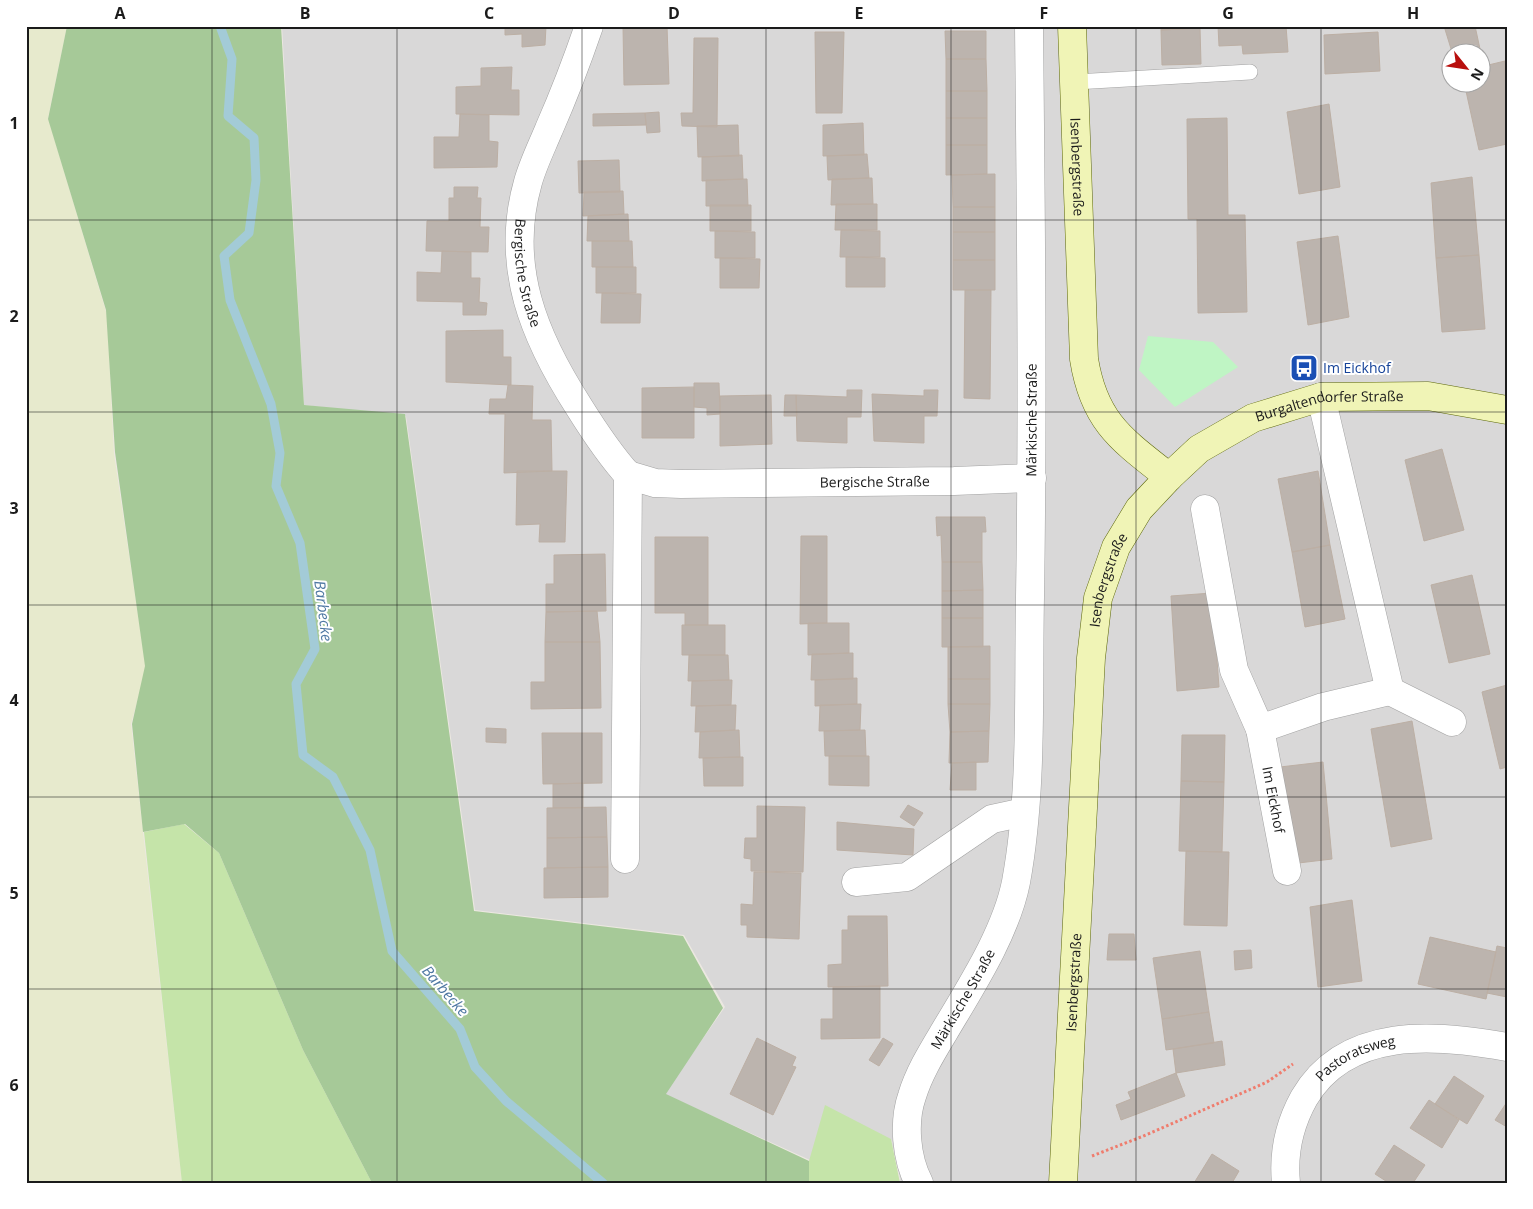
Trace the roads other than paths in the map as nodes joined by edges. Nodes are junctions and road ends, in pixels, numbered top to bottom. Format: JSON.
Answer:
{"nodes":[{"id":1,"x":589,"y":26,"type":"edge"},
{"id":2,"x":1029,"y":26,"type":"edge"},
{"id":3,"x":1072,"y":26,"type":"edge"},
{"id":4,"x":1250,"y":72,"type":"dead end"},
{"id":5,"x":1074,"y":82,"type":"junction"},
{"id":6,"x":1321,"y":398,"type":"junction"},
{"id":7,"x":1507,"y":410,"type":"edge"},
{"id":8,"x":628,"y":475,"type":"junction"},
{"id":9,"x":1169,"y":476,"type":"junction"},
{"id":10,"x":1032,"y":478,"type":"junction"},
{"id":11,"x":1205,"y":509,"type":"dead end"},
{"id":12,"x":1390,"y":691,"type":"junction"},
{"id":13,"x":1452,"y":722,"type":"dead end"},
{"id":14,"x":1260,"y":729,"type":"junction"},
{"id":15,"x":1024,"y":812,"type":"junction"},
{"id":16,"x":625,"y":859,"type":"dead end"},
{"id":17,"x":1287,"y":871,"type":"dead end"},
{"id":18,"x":856,"y":882,"type":"dead end"},
{"id":19,"x":1507,"y":1047,"type":"edge"},
{"id":20,"x":1063,"y":1175,"type":"edge"},
{"id":21,"x":919,"y":1183,"type":"edge"},
{"id":22,"x":1286,"y":1183,"type":"edge"}],
"edges":[{"from":1,"to":8,"type":"street","name":"Bergische Straße"},
{"from":2,"to":10,"type":"street","name":"Märkische Straße"},
{"from":3,"to":5,"type":"main road","name":"Isenbergstraße"},
{"from":4,"to":5,"type":"lane"},
{"from":5,"to":9,"type":"main road","name":"Isenbergstraße"},
{"from":6,"to":7,"type":"main road","name":"Burgaltendorfer Straße"},
{"from":6,"to":9,"type":"main road","name":"Burgaltendorfer Straße"},
{"from":6,"to":12,"type":"street"},
{"from":8,"to":10,"type":"street","name":"Bergische Straße"},
{"from":8,"to":16,"type":"street"},
{"from":9,"to":20,"type":"main road","name":"Isenbergstraße"},
{"from":10,"to":15,"type":"street","name":"Märkische Straße"},
{"from":11,"to":14,"type":"street","name":"Im Eickhof"},
{"from":12,"to":13,"type":"street"},
{"from":12,"to":14,"type":"street"},
{"from":14,"to":17,"type":"street","name":"Im Eickhof"},
{"from":15,"to":18,"type":"street"},
{"from":15,"to":21,"type":"street","name":"Märkische Straße"},
{"from":19,"to":22,"type":"street","name":"Pastoratsweg"}]}
